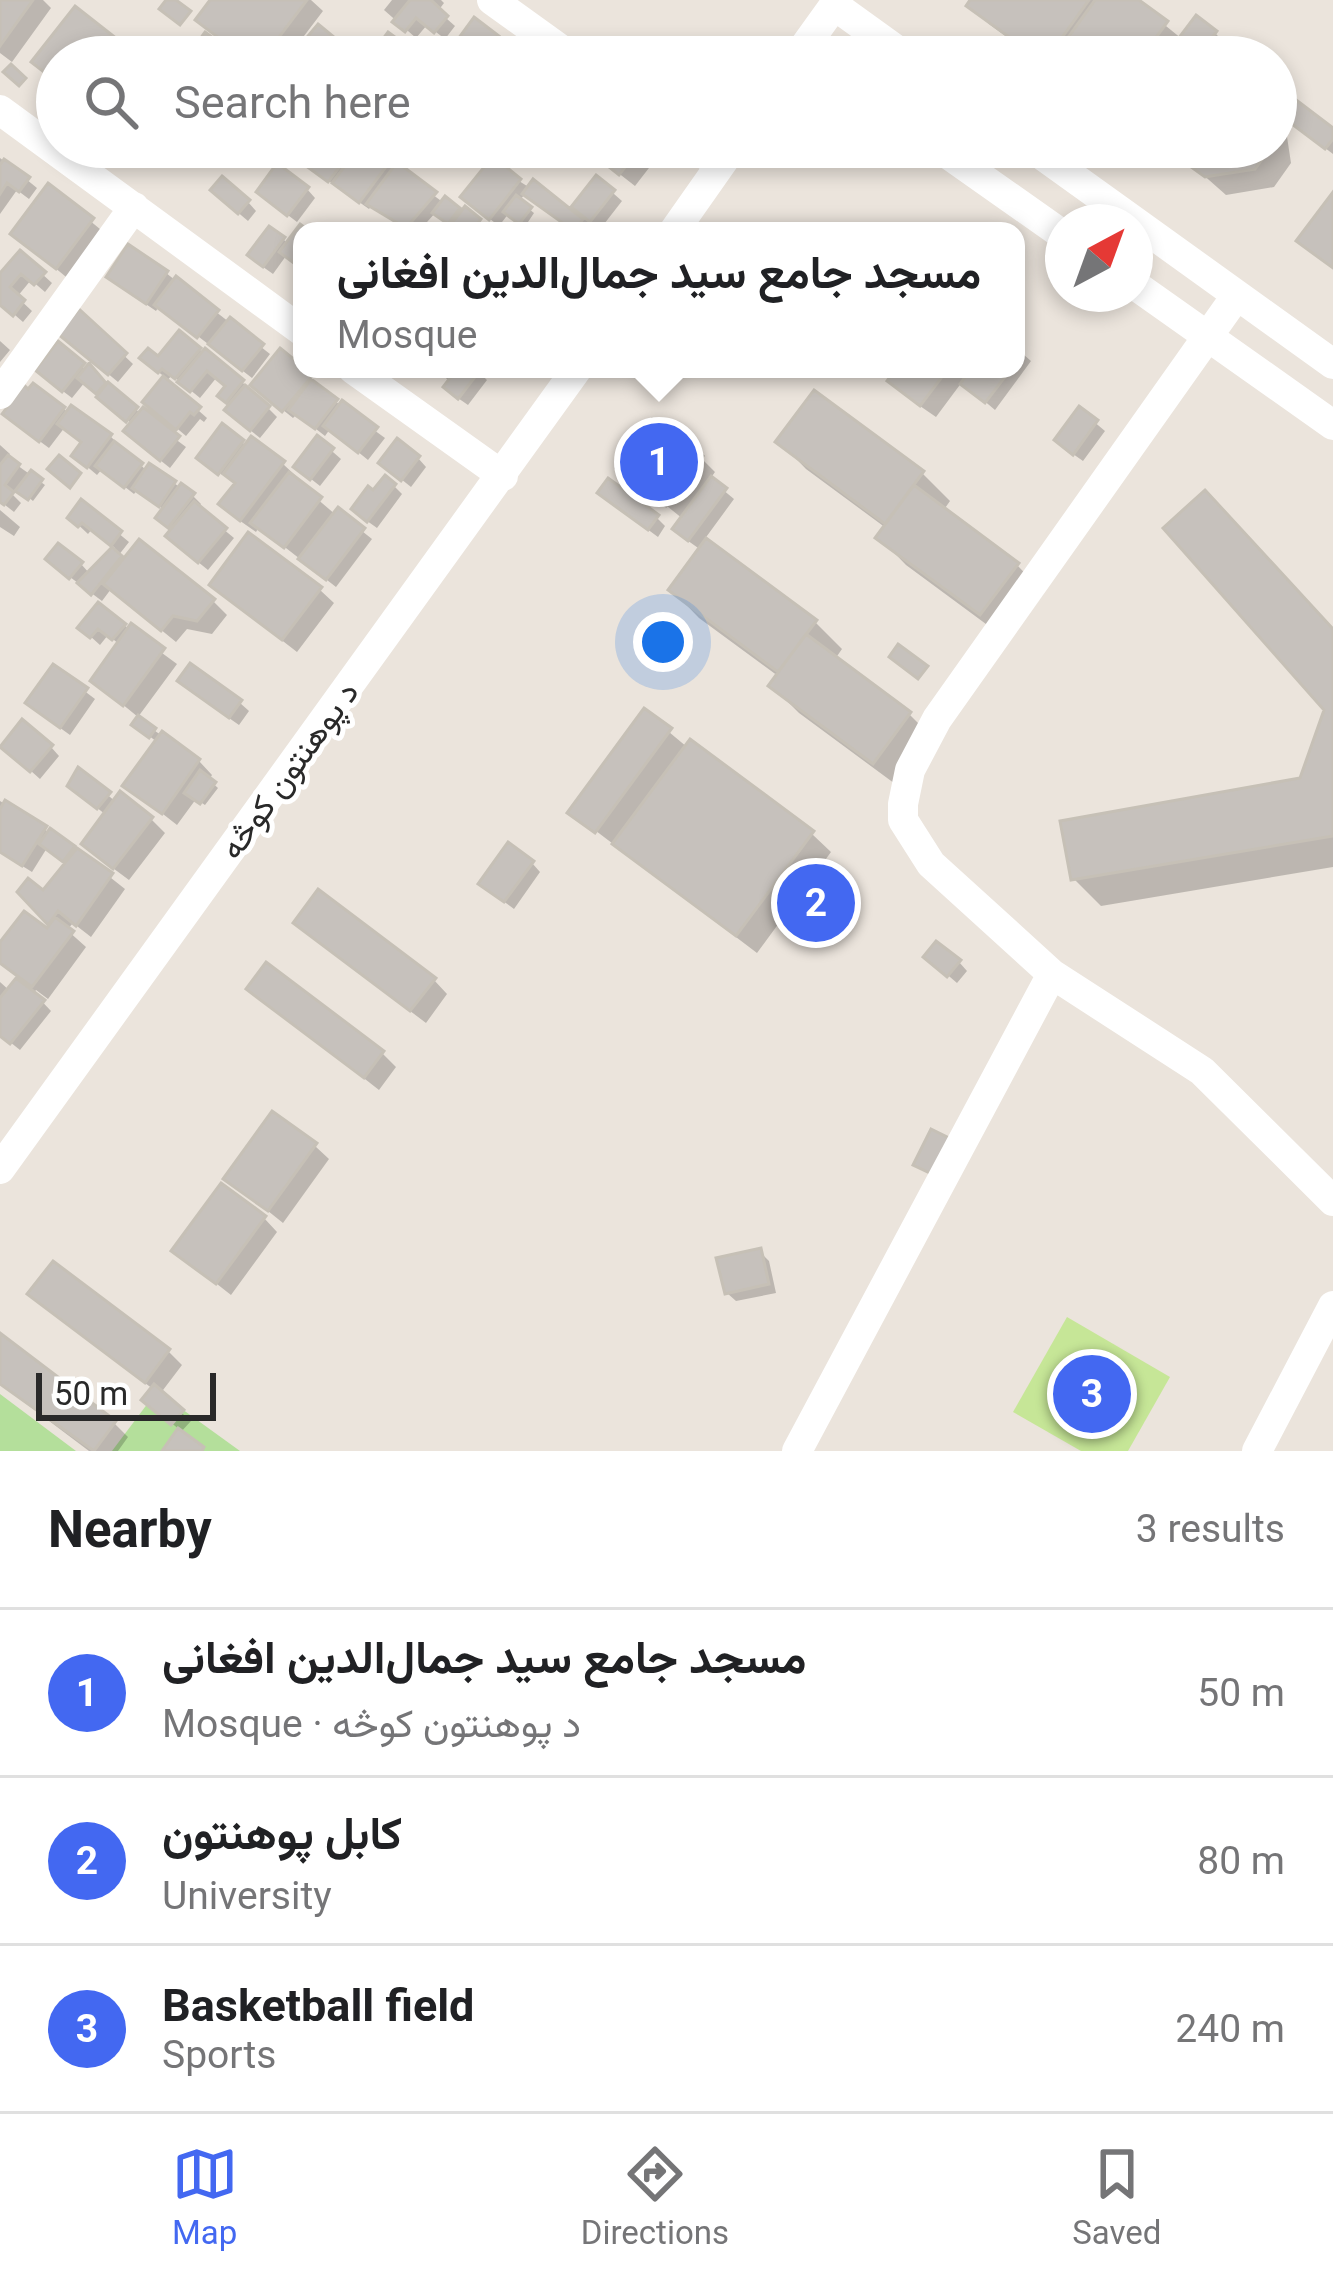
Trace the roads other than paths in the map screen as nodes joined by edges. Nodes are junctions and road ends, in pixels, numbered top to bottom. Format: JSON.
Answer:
{"nodes":[{"id":1,"x":492,"y":0,"type":"edge"},
{"id":2,"x":836,"y":3,"type":"edge"},
{"id":3,"x":542,"y":36,"type":"edge"},
{"id":4,"x":814,"y":36,"type":"edge"},
{"id":5,"x":879,"y":36,"type":"edge"},
{"id":6,"x":0,"y":110,"type":"edge"},
{"id":7,"x":36,"y":136,"type":"edge"},
{"id":8,"x":81,"y":168,"type":"edge"},
{"id":9,"x":708,"y":168,"type":"edge"},
{"id":10,"x":968,"y":168,"type":"edge"},
{"id":11,"x":1060,"y":168,"type":"edge"},
{"id":12,"x":134,"y":206,"type":"junction"},
{"id":13,"x":679,"y":222,"type":"edge"},
{"id":14,"x":1045,"y":222,"type":"edge"},
{"id":15,"x":1237,"y":295,"type":"junction"},
{"id":16,"x":1153,"y":298,"type":"edge"},
{"id":17,"x":293,"y":324,"type":"edge"},
{"id":18,"x":1208,"y":336,"type":"junction"},
{"id":19,"x":1333,"y":364,"type":"edge"},
{"id":20,"x":366,"y":378,"type":"edge"},
{"id":21,"x":571,"y":378,"type":"edge"},
{"id":22,"x":0,"y":394,"type":"edge"},
{"id":23,"x":1333,"y":424,"type":"edge"},
{"id":24,"x":502,"y":476,"type":"junction"},
{"id":25,"x":1052,"y":974,"type":"junction"},
{"id":26,"x":2,"y":1161,"type":"edge"},
{"id":27,"x":1333,"y":1201,"type":"edge"},
{"id":28,"x":1333,"y":1306,"type":"edge"},
{"id":29,"x":797,"y":1451,"type":"edge"},
{"id":30,"x":1257,"y":1451,"type":"edge"}],
"edges":[{"from":1,"to":3,"type":"street"},
{"from":2,"to":4,"type":"street"},
{"from":2,"to":5,"type":"street"},
{"from":6,"to":7,"type":"street"},
{"from":8,"to":12,"type":"street"},
{"from":9,"to":13,"type":"street"},
{"from":10,"to":14,"type":"street"},
{"from":11,"to":15,"type":"street"},
{"from":12,"to":17,"type":"street"},
{"from":12,"to":22,"type":"street"},
{"from":15,"to":18,"type":"street"},
{"from":15,"to":19,"type":"street"},
{"from":16,"to":18,"type":"street"},
{"from":18,"to":23,"type":"street"},
{"from":18,"to":25,"type":"street"},
{"from":20,"to":24,"type":"street"},
{"from":21,"to":24,"type":"street","name":"د پوهنتون کوڅه"},
{"from":24,"to":26,"type":"street","name":"د پوهنتون کوڅه"},
{"from":25,"to":27,"type":"street"},
{"from":25,"to":29,"type":"street"},
{"from":28,"to":30,"type":"street"}]}
